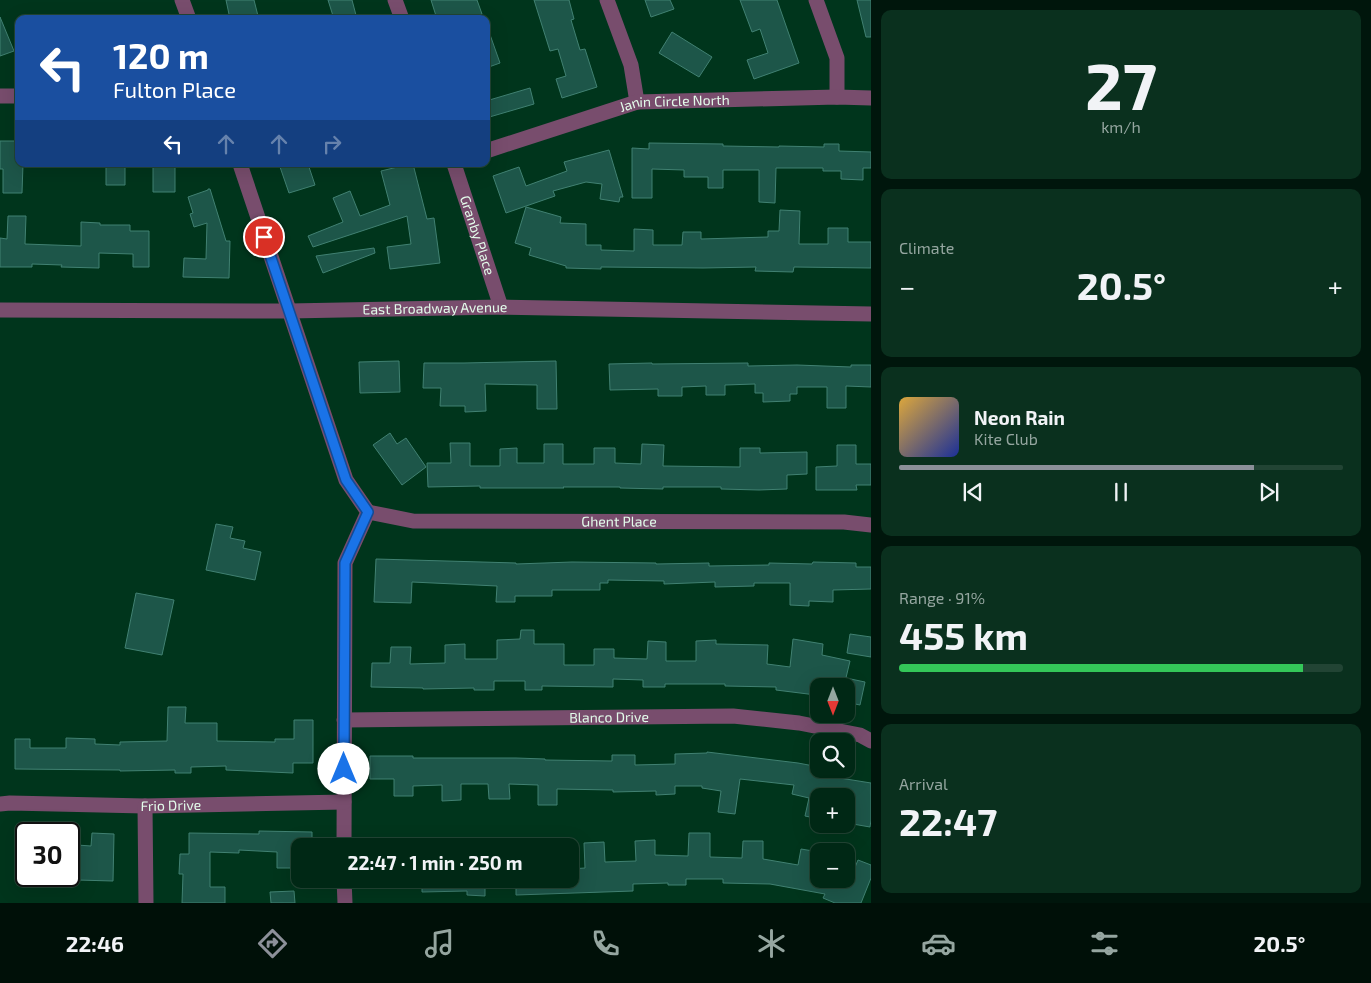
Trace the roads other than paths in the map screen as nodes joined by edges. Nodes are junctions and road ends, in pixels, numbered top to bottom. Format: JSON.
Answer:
{"nodes":[{"id":1,"x":182,"y":0,"type":"edge"},
{"id":2,"x":395,"y":0,"type":"edge"},
{"id":3,"x":607,"y":0,"type":"edge"},
{"id":4,"x":816,"y":0,"type":"edge"},
{"id":5,"x":188,"y":15,"type":"edge"},
{"id":6,"x":401,"y":15,"type":"edge"},
{"id":7,"x":0,"y":96,"type":"edge"},
{"id":8,"x":15,"y":96,"type":"edge"},
{"id":9,"x":837,"y":97,"type":"junction"},
{"id":10,"x":871,"y":98,"type":"edge"},
{"id":11,"x":637,"y":102,"type":"junction"},
{"id":12,"x":490,"y":150,"type":"edge"},
{"id":13,"x":241,"y":167,"type":"edge"},
{"id":14,"x":455,"y":167,"type":"edge"},
{"id":15,"x":501,"y":307,"type":"junction"},
{"id":16,"x":0,"y":310,"type":"edge"},
{"id":17,"x":289,"y":310,"type":"junction"},
{"id":18,"x":871,"y":314,"type":"edge"},
{"id":19,"x":368,"y":512,"type":"junction"},
{"id":20,"x":871,"y":525,"type":"edge"},
{"id":21,"x":344,"y":720,"type":"junction"},
{"id":22,"x":871,"y":740,"type":"edge"},
{"id":23,"x":344,"y":802,"type":"junction"},
{"id":24,"x":0,"y":804,"type":"edge"},
{"id":25,"x":145,"y":806,"type":"junction"},
{"id":26,"x":344,"y":838,"type":"edge"},
{"id":27,"x":344,"y":888,"type":"edge"},
{"id":28,"x":146,"y":903,"type":"edge"},
{"id":29,"x":345,"y":903,"type":"edge"}],
"edges":[{"from":1,"to":5,"type":"street"},
{"from":2,"to":6,"type":"street"},
{"from":3,"to":11,"type":"street"},
{"from":4,"to":9,"type":"street"},
{"from":7,"to":8,"type":"street"},
{"from":9,"to":10,"type":"street","name":"Janin Circle North"},
{"from":9,"to":11,"type":"street","name":"Janin Circle North"},
{"from":11,"to":12,"type":"street","name":"Janin Circle North"},
{"from":13,"to":17,"type":"street"},
{"from":14,"to":15,"type":"street","name":"Granby Place"},
{"from":15,"to":17,"type":"street","name":"East Broadway Avenue"},
{"from":15,"to":18,"type":"street","name":"East Broadway Avenue"},
{"from":16,"to":17,"type":"street","name":"East Broadway Avenue"},
{"from":17,"to":19,"type":"street"},
{"from":19,"to":20,"type":"street","name":"Ghent Place"},
{"from":19,"to":21,"type":"street"},
{"from":21,"to":22,"type":"street","name":"Blanco Drive"},
{"from":21,"to":23,"type":"street"},
{"from":23,"to":25,"type":"street","name":"Frio Drive"},
{"from":23,"to":26,"type":"street"},
{"from":24,"to":25,"type":"street","name":"Frio Drive"},
{"from":25,"to":28,"type":"street"},
{"from":27,"to":29,"type":"street"}]}
